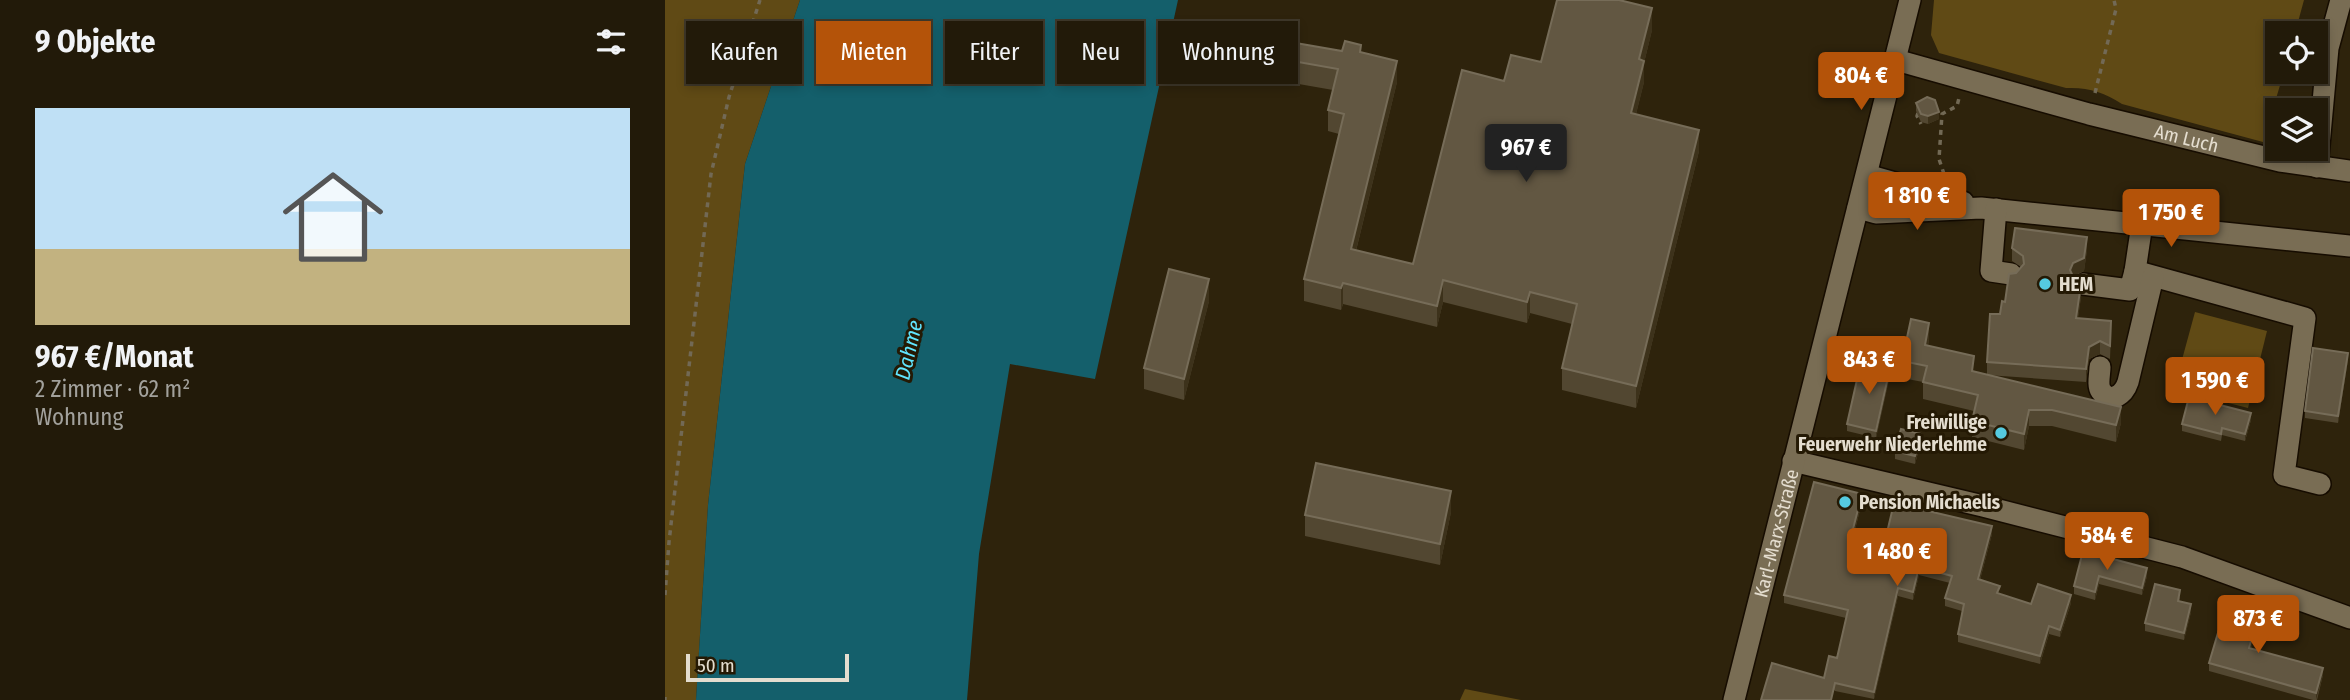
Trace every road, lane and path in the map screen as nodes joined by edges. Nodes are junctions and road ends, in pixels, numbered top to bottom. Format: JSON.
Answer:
{"nodes":[{"id":1,"x":760,"y":0,"type":"edge"},
{"id":2,"x":1910,"y":0,"type":"edge"},
{"id":3,"x":2115,"y":0,"type":"edge"},
{"id":4,"x":2341,"y":0,"type":"edge"},
{"id":5,"x":1896,"y":60,"type":"junction"},
{"id":6,"x":1963,"y":80,"type":"junction"},
{"id":7,"x":1921,"y":106,"type":"edge"},
{"id":8,"x":2089,"y":114,"type":"junction"},
{"id":9,"x":1921,"y":124,"type":"dead end"},
{"id":10,"x":2317,"y":167,"type":"junction"},
{"id":11,"x":2350,"y":171,"type":"edge"},
{"id":12,"x":1867,"y":175,"type":"junction"},
{"id":13,"x":1953,"y":200,"type":"junction"},
{"id":14,"x":1858,"y":208,"type":"junction"},
{"id":15,"x":1989,"y":208,"type":"junction"},
{"id":16,"x":2142,"y":225,"type":"junction"},
{"id":17,"x":2350,"y":246,"type":"edge"},
{"id":18,"x":2011,"y":274,"type":"edge"},
{"id":19,"x":2144,"y":274,"type":"junction"},
{"id":20,"x":2083,"y":284,"type":"edge"},
{"id":21,"x":2101,"y":367,"type":"dead end"},
{"id":22,"x":1793,"y":461,"type":"junction"},
{"id":23,"x":2320,"y":484,"type":"dead end"},
{"id":24,"x":665,"y":595,"type":"edge"},
{"id":25,"x":2350,"y":618,"type":"edge"},
{"id":26,"x":1734,"y":700,"type":"edge"}],
"edges":[{"from":1,"to":24,"type":"path"},
{"from":2,"to":5,"type":"street","name":"Karl-Marx-Straße"},
{"from":3,"to":8,"type":"path"},
{"from":4,"to":10,"type":"street"},
{"from":5,"to":6,"type":"street","name":"Am Luch"},
{"from":5,"to":12,"type":"street","name":"Karl-Marx-Straße"},
{"from":6,"to":8,"type":"street","name":"Am Luch"},
{"from":6,"to":13,"type":"path"},
{"from":7,"to":9,"type":"path"},
{"from":8,"to":10,"type":"street","name":"Am Luch"},
{"from":10,"to":11,"type":"street","name":"Am Luch"},
{"from":12,"to":13,"type":"street"},
{"from":12,"to":14,"type":"street","name":"Karl-Marx-Straße"},
{"from":13,"to":15,"type":"street"},
{"from":14,"to":15,"type":"street"},
{"from":14,"to":22,"type":"street","name":"Karl-Marx-Straße"},
{"from":15,"to":16,"type":"street"},
{"from":15,"to":18,"type":"street"},
{"from":16,"to":17,"type":"street"},
{"from":16,"to":19,"type":"street"},
{"from":19,"to":20,"type":"street"},
{"from":19,"to":21,"type":"street"},
{"from":19,"to":23,"type":"street"},
{"from":22,"to":25,"type":"street"},
{"from":22,"to":26,"type":"street","name":"Karl-Marx-Straße"}]}
